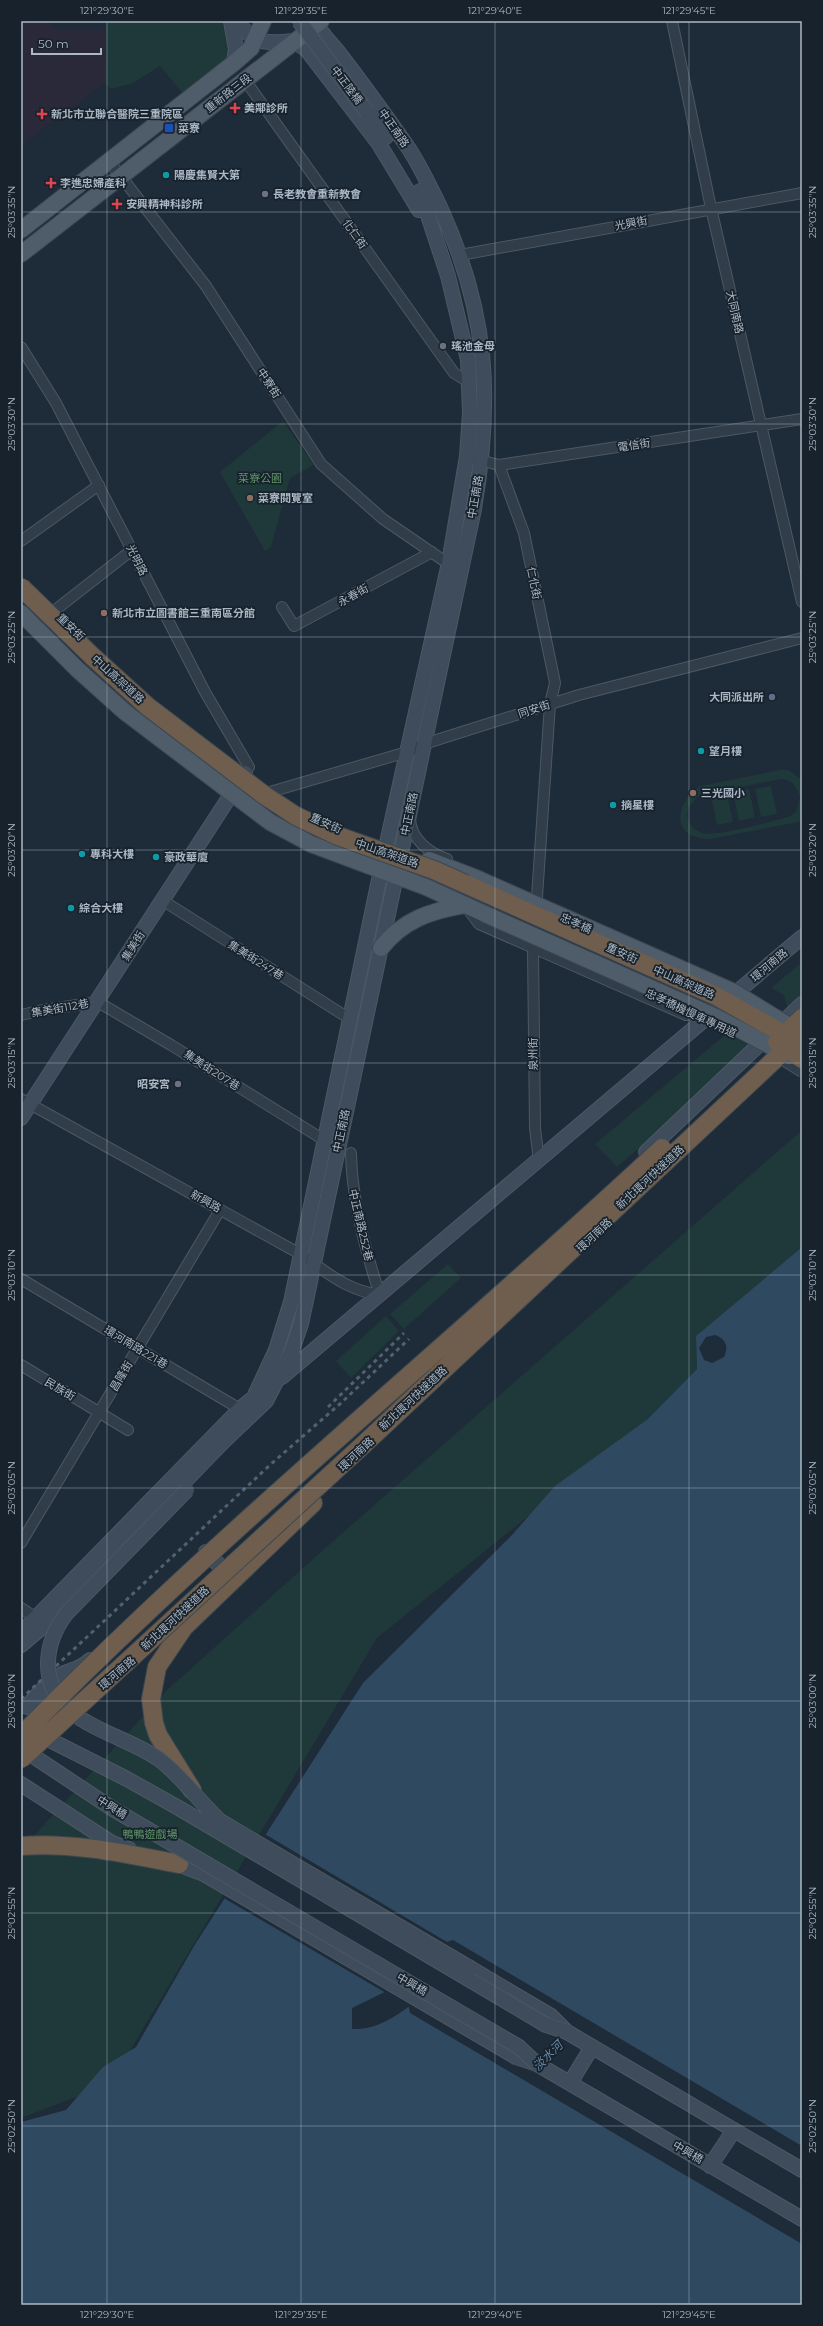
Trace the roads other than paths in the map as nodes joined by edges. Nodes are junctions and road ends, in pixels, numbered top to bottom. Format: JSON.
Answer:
{"nodes":[{"id":1,"x":231,"y":21,"type":"edge"},
{"id":2,"x":237,"y":21,"type":"edge"},
{"id":3,"x":263,"y":21,"type":"edge"},
{"id":4,"x":299,"y":21,"type":"edge"},
{"id":5,"x":672,"y":21,"type":"edge"},
{"id":6,"x":318,"y":22,"type":"edge"},
{"id":7,"x":256,"y":40,"type":"junction"},
{"id":8,"x":293,"y":41,"type":"junction"},
{"id":9,"x":234,"y":63,"type":"junction"},
{"id":10,"x":245,"y":80,"type":"junction"},
{"id":11,"x":109,"y":161,"type":"junction"},
{"id":12,"x":121,"y":176,"type":"junction"},
{"id":13,"x":420,"y":192,"type":"junction"},
{"id":14,"x":802,"y":193,"type":"edge"},
{"id":15,"x":710,"y":208,"type":"junction"},
{"id":16,"x":21,"y":230,"type":"edge"},
{"id":17,"x":435,"y":241,"type":"junction"},
{"id":18,"x":458,"y":248,"type":"junction"},
{"id":19,"x":21,"y":254,"type":"edge"},
{"id":20,"x":21,"y":347,"type":"edge"},
{"id":21,"x":470,"y":383,"type":"junction"},
{"id":22,"x":802,"y":419,"type":"edge"},
{"id":23,"x":762,"y":425,"type":"junction"},
{"id":24,"x":467,"y":456,"type":"junction"},
{"id":25,"x":482,"y":461,"type":"junction"},
{"id":26,"x":499,"y":465,"type":"junction"},
{"id":27,"x":99,"y":485,"type":"junction"},
{"id":28,"x":21,"y":541,"type":"edge"},
{"id":29,"x":132,"y":550,"type":"junction"},
{"id":30,"x":432,"y":552,"type":"junction"},
{"id":31,"x":448,"y":563,"type":"junction"},
{"id":32,"x":461,"y":572,"type":"junction"},
{"id":33,"x":21,"y":579,"type":"edge"},
{"id":34,"x":21,"y":587,"type":"edge"},
{"id":35,"x":802,"y":602,"type":"edge"},
{"id":36,"x":21,"y":604,"type":"edge"},
{"id":37,"x":282,"y":607,"type":"dead end"},
{"id":38,"x":54,"y":610,"type":"junction"},
{"id":39,"x":26,"y":618,"type":"edge"},
{"id":40,"x":802,"y":638,"type":"edge"},
{"id":41,"x":550,"y":704,"type":"junction"},
{"id":42,"x":424,"y":744,"type":"junction"},
{"id":43,"x":407,"y":752,"type":"junction"},
{"id":44,"x":245,"y":773,"type":"junction"},
{"id":45,"x":270,"y":792,"type":"junction"},
{"id":46,"x":232,"y":794,"type":"junction"},
{"id":47,"x":410,"y":813,"type":"junction"},
{"id":48,"x":386,"y":846,"type":"junction"},
{"id":49,"x":402,"y":851,"type":"junction"},
{"id":50,"x":427,"y":855,"type":"junction"},
{"id":51,"x":381,"y":870,"type":"junction"},
{"id":52,"x":396,"y":875,"type":"junction"},
{"id":53,"x":426,"y":887,"type":"junction"},
{"id":54,"x":537,"y":897,"type":"junction"},
{"id":55,"x":162,"y":900,"type":"junction"},
{"id":56,"x":465,"y":905,"type":"junction"},
{"id":57,"x":802,"y":937,"type":"edge"},
{"id":58,"x":381,"y":948,"type":"junction"},
{"id":59,"x":533,"y":948,"type":"junction"},
{"id":60,"x":580,"y":956,"type":"junction"},
{"id":61,"x":667,"y":956,"type":"junction"},
{"id":62,"x":661,"y":970,"type":"junction"},
{"id":63,"x":655,"y":983,"type":"junction"},
{"id":64,"x":648,"y":998,"type":"junction"},
{"id":65,"x":729,"y":1000,"type":"junction"},
{"id":66,"x":98,"y":1002,"type":"junction"},
{"id":67,"x":802,"y":1004,"type":"edge"},
{"id":68,"x":717,"y":1010,"type":"junction"},
{"id":69,"x":21,"y":1015,"type":"edge"},
{"id":70,"x":350,"y":1019,"type":"junction"},
{"id":71,"x":802,"y":1019,"type":"edge"},
{"id":72,"x":796,"y":1044,"type":"edge"},
{"id":73,"x":802,"y":1072,"type":"edge"},
{"id":74,"x":26,"y":1102,"type":"edge"},
{"id":75,"x":21,"y":1118,"type":"edge"},
{"id":76,"x":324,"y":1140,"type":"junction"},
{"id":77,"x":351,"y":1153,"type":"dead end"},
{"id":78,"x":539,"y":1161,"type":"junction"},
{"id":79,"x":220,"y":1210,"type":"junction"},
{"id":80,"x":300,"y":1254,"type":"junction"},
{"id":81,"x":313,"y":1263,"type":"junction"},
{"id":82,"x":21,"y":1279,"type":"edge"},
{"id":83,"x":380,"y":1295,"type":"junction"},
{"id":84,"x":137,"y":1348,"type":"junction"},
{"id":85,"x":21,"y":1366,"type":"edge"},
{"id":86,"x":278,"y":1381,"type":"junction"},
{"id":87,"x":260,"y":1398,"type":"junction"},
{"id":88,"x":99,"y":1412,"type":"junction"},
{"id":89,"x":246,"y":1412,"type":"junction"},
{"id":90,"x":128,"y":1430,"type":"dead end"},
{"id":91,"x":363,"y":1445,"type":"junction"},
{"id":92,"x":21,"y":1543,"type":"edge"},
{"id":93,"x":206,"y":1552,"type":"junction"},
{"id":94,"x":226,"y":1573,"type":"junction"},
{"id":95,"x":21,"y":1608,"type":"edge"},
{"id":96,"x":41,"y":1621,"type":"junction"},
{"id":97,"x":21,"y":1633,"type":"edge"},
{"id":98,"x":21,"y":1645,"type":"edge"},
{"id":99,"x":80,"y":1668,"type":"joint"},
{"id":100,"x":36,"y":1713,"type":"edge"},
{"id":101,"x":21,"y":1725,"type":"edge"},
{"id":102,"x":21,"y":1738,"type":"edge"},
{"id":103,"x":21,"y":1748,"type":"edge"},
{"id":104,"x":21,"y":1759,"type":"edge"},
{"id":105,"x":21,"y":1784,"type":"edge"},
{"id":106,"x":193,"y":1790,"type":"junction"},
{"id":107,"x":21,"y":1846,"type":"edge"},
{"id":108,"x":179,"y":1864,"type":"junction"},
{"id":109,"x":567,"y":2032,"type":"junction"},
{"id":110,"x":592,"y":2047,"type":"junction"},
{"id":111,"x":537,"y":2064,"type":"junction"},
{"id":112,"x":570,"y":2083,"type":"junction"},
{"id":113,"x":734,"y":2130,"type":"junction"},
{"id":114,"x":710,"y":2166,"type":"junction"},
{"id":115,"x":802,"y":2170,"type":"edge"},
{"id":116,"x":802,"y":2219,"type":"edge"}],
"edges":[{"from":1,"to":9,"type":"main road"},
{"from":2,"to":7,"type":"main road"},
{"from":3,"to":7,"type":"main road","name":"重新路三段"},
{"from":4,"to":13,"type":"main road","name":"中正陸橋","bridge":true},
{"from":5,"to":15,"type":"street","name":"大同南路"},
{"from":6,"to":8,"type":"main road","name":"重新路三段"},
{"from":6,"to":18,"type":"main road","name":"中正南路"},
{"from":7,"to":8,"type":"main road"},
{"from":7,"to":9,"type":"main road","name":"重新路三段"},
{"from":8,"to":10,"type":"main road","name":"重新路三段"},
{"from":8,"to":17,"type":"main road","name":"中正南路"},
{"from":9,"to":11,"type":"main road","name":"重新路三段"},
{"from":10,"to":12,"type":"main road","name":"重新路三段"},
{"from":10,"to":21,"type":"street","name":"化仁街"},
{"from":11,"to":12,"type":"street","name":"中寮街"},
{"from":11,"to":16,"type":"main road","name":"重新路三段"},
{"from":12,"to":19,"type":"main road","name":"重新路三段"},
{"from":12,"to":30,"type":"street","name":"中寮街"},
{"from":13,"to":17,"type":"main road","name":"中正南路"},
{"from":13,"to":18,"type":"main road","name":"中正南路"},
{"from":14,"to":15,"type":"street","name":"光興街"},
{"from":15,"to":18,"type":"street","name":"光興街"},
{"from":15,"to":23,"type":"street","name":"大同南路"},
{"from":17,"to":21,"type":"main road","name":"中正南路"},
{"from":18,"to":25,"type":"main road","name":"中正南路"},
{"from":20,"to":27,"type":"street","name":"光明路"},
{"from":21,"to":24,"type":"main road","name":"中正南路"},
{"from":22,"to":23,"type":"street","name":"電信街"},
{"from":23,"to":26,"type":"street","name":"電信街"},
{"from":23,"to":35,"type":"street","name":"大同南路"},
{"from":24,"to":25,"type":"street","name":"電信街"},
{"from":24,"to":31,"type":"main road","name":"中正南路"},
{"from":25,"to":26,"type":"street","name":"電信街"},
{"from":25,"to":32,"type":"main road","name":"中正南路"},
{"from":26,"to":41,"type":"street","name":"仁化街"},
{"from":27,"to":28,"type":"street"},
{"from":27,"to":29,"type":"street","name":"光明路"},
{"from":29,"to":38,"type":"street"},
{"from":29,"to":44,"type":"street","name":"光明路"},
{"from":30,"to":31,"type":"street","name":"中寮街"},
{"from":30,"to":37,"type":"street","name":"永春街"},
{"from":31,"to":32,"type":"street","name":"中寮街"},
{"from":31,"to":43,"type":"main road","name":"中正南路"},
{"from":32,"to":42,"type":"main road","name":"中正南路"},
{"from":33,"to":38,"type":"main road","name":"重安街"},
{"from":34,"to":72,"type":"highway","name":"中山高架道路","bridge":true},
{"from":36,"to":72,"type":"highway","name":"中山高架道路","bridge":true},
{"from":38,"to":39,"type":"street"},
{"from":38,"to":44,"type":"main road","name":"重安街"},
{"from":39,"to":46,"type":"main road","name":"重安街"},
{"from":40,"to":41,"type":"street","name":"同安街"},
{"from":41,"to":42,"type":"street","name":"同安街"},
{"from":41,"to":54,"type":"street"},
{"from":42,"to":43,"type":"street","name":"同安街"},
{"from":42,"to":47,"type":"main road","name":"中正南路"},
{"from":43,"to":45,"type":"street","name":"同安街"},
{"from":43,"to":48,"type":"main road","name":"中正南路"},
{"from":44,"to":45,"type":"main road","name":"重安街"},
{"from":44,"to":46,"type":"main road","name":"集美街"},
{"from":45,"to":48,"type":"main road","name":"重安街"},
{"from":46,"to":51,"type":"main road","name":"重安街"},
{"from":46,"to":55,"type":"main road","name":"集美街"},
{"from":47,"to":49,"type":"main road","name":"中正南路"},
{"from":47,"to":50,"type":"street","name":"重安街"},
{"from":48,"to":49,"type":"main road","name":"重安街"},
{"from":48,"to":51,"type":"main road","name":"中正南路"},
{"from":49,"to":50,"type":"main road","name":"重安街"},
{"from":49,"to":52,"type":"main road","name":"中正南路"},
{"from":50,"to":54,"type":"street","name":"重安街"},
{"from":50,"to":62,"type":"main road","name":"重安街"},
{"from":50,"to":72,"type":"main road","name":"忠孝橋","bridge":true},
{"from":51,"to":52,"type":"main road","name":"重安街"},
{"from":51,"to":70,"type":"main road","name":"中正南路"},
{"from":52,"to":53,"type":"main road","name":"重安街"},
{"from":52,"to":58,"type":"main road","name":"中正南路"},
{"from":53,"to":56,"type":"main road","name":"重安街"},
{"from":53,"to":63,"type":"main road","name":"重安街"},
{"from":54,"to":61,"type":"street","name":"重安街"},
{"from":55,"to":66,"type":"main road","name":"集美街"},
{"from":55,"to":70,"type":"street","name":"集美街247巷"},
{"from":56,"to":58,"type":"main road"},
{"from":56,"to":59,"type":"street","name":"重安街"},
{"from":56,"to":60,"type":"main road","bridge":true},
{"from":57,"to":65,"type":"main road","name":"環河南路"},
{"from":58,"to":81,"type":"main road","name":"中正南路"},
{"from":59,"to":64,"type":"street","name":"重安街"},
{"from":59,"to":78,"type":"street","name":"泉州街"},
{"from":60,"to":72,"type":"main road","bridge":true},
{"from":60,"to":73,"type":"street","name":"忠孝橋機慢車專用道","bridge":true},
{"from":61,"to":62,"type":"street"},
{"from":61,"to":65,"type":"street","name":"重安街"},
{"from":62,"to":63,"type":"street"},
{"from":62,"to":65,"type":"main road","name":"重安街"},
{"from":63,"to":64,"type":"street"},
{"from":63,"to":68,"type":"main road","name":"重安街"},
{"from":64,"to":68,"type":"street","name":"重安街"},
{"from":65,"to":68,"type":"main road","name":"環河南路"},
{"from":65,"to":72,"type":"main road","name":"重安街"},
{"from":66,"to":69,"type":"street","name":"集美街112巷"},
{"from":66,"to":74,"type":"main road","name":"集美街"},
{"from":66,"to":76,"type":"street","name":"集美街207巷"},
{"from":67,"to":72,"type":"main road","name":"環河南路"},
{"from":68,"to":72,"type":"main road","name":"重安街"},
{"from":68,"to":78,"type":"main road","name":"環河南路"},
{"from":70,"to":76,"type":"main road","name":"中正南路"},
{"from":71,"to":72,"type":"highway"},
{"from":71,"to":102,"type":"highway","name":"新北環河快速道路","bridge":true},
{"from":72,"to":91,"type":"highway","name":"新北環河快速道路","bridge":true},
{"from":72,"to":93,"type":"main road","name":"環河南路"},
{"from":72,"to":94,"type":"main road","name":"環河南路"},
{"from":72,"to":102,"type":"highway","bridge":true},
{"from":74,"to":75,"type":"main road","name":"集美街"},
{"from":74,"to":79,"type":"street","name":"新興路"},
{"from":76,"to":80,"type":"main road","name":"中正南路"},
{"from":77,"to":83,"type":"street","name":"中正南路252巷"},
{"from":78,"to":83,"type":"main road","name":"環河南路"},
{"from":79,"to":80,"type":"street","name":"新興路"},
{"from":79,"to":84,"type":"street","name":"昌隆街"},
{"from":80,"to":81,"type":"street","name":"新興路"},
{"from":80,"to":87,"type":"main road","name":"中正南路"},
{"from":81,"to":83,"type":"street","name":"新興路"},
{"from":81,"to":86,"type":"main road","name":"中正南路"},
{"from":82,"to":84,"type":"street","name":"環河南路221巷"},
{"from":83,"to":86,"type":"main road","name":"環河南路"},
{"from":84,"to":88,"type":"street","name":"昌隆街"},
{"from":84,"to":89,"type":"street","name":"環河南路221巷"},
{"from":85,"to":88,"type":"street","name":"民族街"},
{"from":86,"to":87,"type":"main road","name":"中正南路"},
{"from":87,"to":89,"type":"main road"},
{"from":88,"to":90,"type":"street","name":"民族街"},
{"from":88,"to":92,"type":"street","name":"昌隆街"},
{"from":89,"to":96,"type":"main road"},
{"from":89,"to":96,"type":"main road"},
{"from":89,"to":106,"type":"main road","bridge":true},
{"from":91,"to":104,"type":"highway","name":"新北環河快速道路","bridge":true},
{"from":91,"to":106,"type":"highway","bridge":true},
{"from":93,"to":94,"type":"main road"},
{"from":93,"to":99,"type":"main road","name":"環河南路"},
{"from":94,"to":100,"type":"main road","name":"環河南路"},
{"from":95,"to":96,"type":"street"},
{"from":96,"to":97,"type":"main road"},
{"from":96,"to":98,"type":"main road"},
{"from":99,"to":100,"type":"highway"},
{"from":100,"to":102,"type":"highway"},
{"from":100,"to":104,"type":"main road","name":"環河南路"},
{"from":101,"to":109,"type":"main road","bridge":true},
{"from":103,"to":111,"type":"main road","name":"中興橋","bridge":true},
{"from":105,"to":108,"type":"main road"},
{"from":106,"to":109,"type":"main road","bridge":true},
{"from":107,"to":108,"type":"highway"},
{"from":108,"to":111,"type":"main road"},
{"from":109,"to":110,"type":"main road"},
{"from":110,"to":112,"type":"main road"},
{"from":110,"to":113,"type":"main road"},
{"from":111,"to":112,"type":"main road","name":"中興橋"},
{"from":112,"to":114,"type":"main road","name":"中興橋"},
{"from":113,"to":114,"type":"main road"},
{"from":113,"to":115,"type":"main road"},
{"from":114,"to":116,"type":"main road","name":"中興橋"}]}
